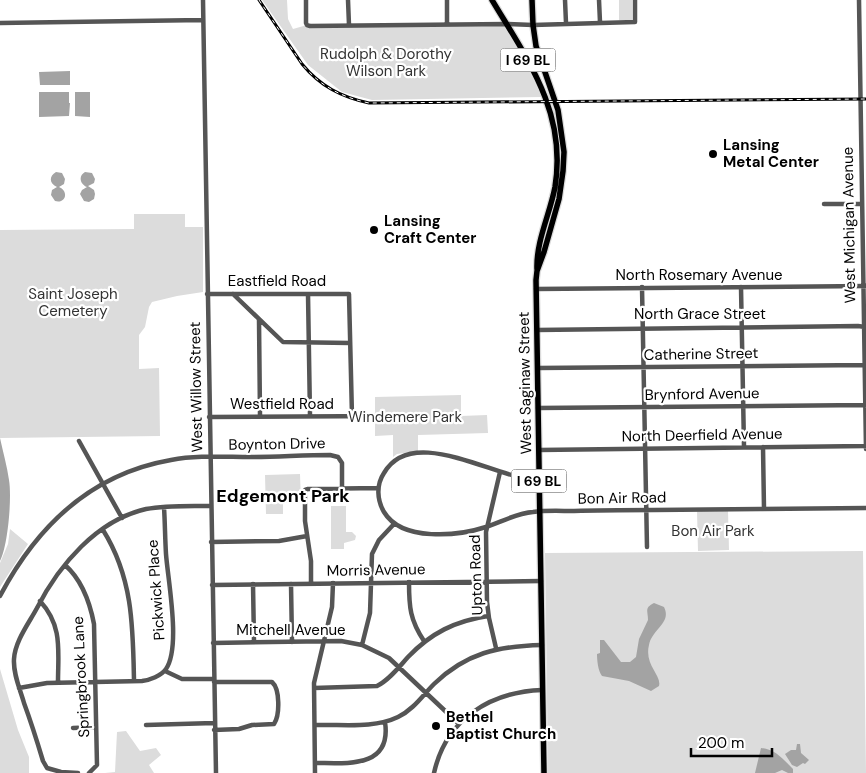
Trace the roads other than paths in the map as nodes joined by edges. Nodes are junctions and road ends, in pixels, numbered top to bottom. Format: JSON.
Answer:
{"nodes":[{"id":1,"x":203,"y":0,"type":"edge"},
{"id":2,"x":306,"y":0,"type":"edge"},
{"id":3,"x":348,"y":0,"type":"edge"},
{"id":4,"x":447,"y":0,"type":"edge"},
{"id":5,"x":492,"y":0,"type":"edge"},
{"id":6,"x":532,"y":0,"type":"edge"},
{"id":7,"x":565,"y":0,"type":"edge"},
{"id":8,"x":599,"y":0,"type":"edge"},
{"id":9,"x":634,"y":0,"type":"edge"},
{"id":10,"x":859,"y":0,"type":"edge"},
{"id":11,"x":203,"y":20,"type":"junction"},
{"id":12,"x":600,"y":22,"type":"junction"},
{"id":13,"x":0,"y":23,"type":"edge"},
{"id":14,"x":566,"y":23,"type":"junction"},
{"id":15,"x":447,"y":24,"type":"junction"},
{"id":16,"x":506,"y":24,"type":"junction"},
{"id":17,"x":349,"y":25,"type":"junction"},
{"id":18,"x":533,"y":25,"type":"junction"},
{"id":19,"x":860,"y":105,"type":"junction"},
{"id":20,"x":866,"y":105,"type":"edge"},
{"id":21,"x":863,"y":140,"type":"edge"},
{"id":22,"x":864,"y":175,"type":"edge"},
{"id":23,"x":824,"y":204,"type":"dead end"},
{"id":24,"x":862,"y":204,"type":"junction"},
{"id":25,"x":864,"y":211,"type":"edge"},
{"id":26,"x":864,"y":247,"type":"edge"},
{"id":27,"x":537,"y":271,"type":"junction"},
{"id":28,"x":864,"y":286,"type":"edge"},
{"id":29,"x":642,"y":287,"type":"junction"},
{"id":30,"x":741,"y":287,"type":"junction"},
{"id":31,"x":536,"y":289,"type":"junction"},
{"id":32,"x":207,"y":294,"type":"junction"},
{"id":33,"x":233,"y":294,"type":"junction"},
{"id":34,"x":308,"y":294,"type":"junction"},
{"id":35,"x":259,"y":320,"type":"junction"},
{"id":36,"x":742,"y":326,"type":"junction"},
{"id":37,"x":644,"y":327,"type":"junction"},
{"id":38,"x":865,"y":327,"type":"edge"},
{"id":39,"x":537,"y":330,"type":"junction"},
{"id":40,"x":309,"y":343,"type":"junction"},
{"id":41,"x":350,"y":343,"type":"junction"},
{"id":42,"x":864,"y":365,"type":"junction"},
{"id":43,"x":742,"y":367,"type":"junction"},
{"id":44,"x":538,"y":368,"type":"junction"},
{"id":45,"x":644,"y":368,"type":"junction"},
{"id":46,"x":865,"y":405,"type":"edge"},
{"id":47,"x":743,"y":406,"type":"junction"},
{"id":48,"x":645,"y":407,"type":"junction"},
{"id":49,"x":538,"y":408,"type":"junction"},
{"id":50,"x":260,"y":416,"type":"junction"},
{"id":51,"x":310,"y":416,"type":"junction"},
{"id":52,"x":352,"y":416,"type":"junction"},
{"id":53,"x":386,"y":416,"type":"dead end"},
{"id":54,"x":209,"y":417,"type":"junction"},
{"id":55,"x":79,"y":441,"type":"dead end"},
{"id":56,"x":744,"y":447,"type":"junction"},
{"id":57,"x":763,"y":447,"type":"junction"},
{"id":58,"x":866,"y":448,"type":"edge"},
{"id":59,"x":646,"y":449,"type":"junction"},
{"id":60,"x":539,"y":450,"type":"junction"},
{"id":61,"x":210,"y":457,"type":"junction"},
{"id":62,"x":500,"y":472,"type":"junction"},
{"id":63,"x":539,"y":480,"type":"junction"},
{"id":64,"x":102,"y":483,"type":"junction"},
{"id":65,"x":342,"y":488,"type":"junction"},
{"id":66,"x":378,"y":488,"type":"junction"},
{"id":67,"x":211,"y":506,"type":"junction"},
{"id":68,"x":164,"y":507,"type":"junction"},
{"id":69,"x":866,"y":508,"type":"edge"},
{"id":70,"x":764,"y":509,"type":"junction"},
{"id":71,"x":647,"y":510,"type":"junction"},
{"id":72,"x":540,"y":512,"type":"junction"},
{"id":73,"x":122,"y":518,"type":"junction"},
{"id":74,"x":394,"y":524,"type":"junction"},
{"id":75,"x":487,"y":527,"type":"junction"},
{"id":76,"x":103,"y":530,"type":"junction"},
{"id":77,"x":307,"y":536,"type":"junction"},
{"id":78,"x":211,"y":542,"type":"junction"},
{"id":79,"x":647,"y":548,"type":"dead end"},
{"id":80,"x":65,"y":565,"type":"junction"},
{"id":81,"x":486,"y":581,"type":"junction"},
{"id":82,"x":541,"y":581,"type":"junction"},
{"id":83,"x":409,"y":582,"type":"junction"},
{"id":84,"x":372,"y":583,"type":"junction"},
{"id":85,"x":212,"y":584,"type":"junction"},
{"id":86,"x":253,"y":584,"type":"junction"},
{"id":87,"x":291,"y":584,"type":"junction"},
{"id":88,"x":312,"y":584,"type":"junction"},
{"id":89,"x":333,"y":584,"type":"junction"},
{"id":90,"x":0,"y":596,"type":"edge"},
{"id":91,"x":40,"y":601,"type":"junction"},
{"id":92,"x":488,"y":616,"type":"junction"},
{"id":93,"x":424,"y":641,"type":"junction"},
{"id":94,"x":213,"y":642,"type":"junction"},
{"id":95,"x":254,"y":642,"type":"junction"},
{"id":96,"x":292,"y":642,"type":"junction"},
{"id":97,"x":324,"y":642,"type":"junction"},
{"id":98,"x":362,"y":644,"type":"junction"},
{"id":99,"x":542,"y":645,"type":"junction"},
{"id":100,"x":496,"y":648,"type":"junction"},
{"id":101,"x":399,"y":668,"type":"junction"},
{"id":102,"x":165,"y":671,"type":"junction"},
{"id":103,"x":134,"y":681,"type":"junction"},
{"id":104,"x":214,"y":681,"type":"junction"},
{"id":105,"x":58,"y":682,"type":"junction"},
{"id":106,"x":95,"y":682,"type":"junction"},
{"id":107,"x":19,"y":688,"type":"junction"},
{"id":108,"x":314,"y":688,"type":"junction"},
{"id":109,"x":542,"y":690,"type":"junction"},
{"id":110,"x":426,"y":693,"type":"junction"},
{"id":111,"x":384,"y":722,"type":"junction"},
{"id":112,"x":214,"y":723,"type":"junction"},
{"id":113,"x":459,"y":724,"type":"junction"},
{"id":114,"x":146,"y":725,"type":"dead end"},
{"id":115,"x":315,"y":725,"type":"junction"},
{"id":116,"x":96,"y":727,"type":"junction"},
{"id":117,"x":73,"y":728,"type":"dead end"},
{"id":118,"x":214,"y":730,"type":"junction"},
{"id":119,"x":315,"y":763,"type":"junction"},
{"id":120,"x":78,"y":773,"type":"edge"},
{"id":121,"x":88,"y":773,"type":"edge"},
{"id":122,"x":216,"y":773,"type":"edge"},
{"id":123,"x":315,"y":773,"type":"edge"},
{"id":124,"x":434,"y":773,"type":"edge"},
{"id":125,"x":544,"y":773,"type":"edge"}],
"edges":[{"from":1,"to":11,"type":"street","name":"West Willow Street"},
{"from":2,"to":17,"type":"street"},
{"from":3,"to":17,"type":"street"},
{"from":4,"to":15,"type":"street"},
{"from":5,"to":16,"type":"main road","number":"I 69 BL"},
{"from":6,"to":18,"type":"main road","name":"West Saginaw Street","number":"I 69 BL"},
{"from":7,"to":14,"type":"street"},
{"from":8,"to":12,"type":"street"},
{"from":9,"to":12,"type":"street"},
{"from":10,"to":19,"type":"street","name":"West Michigan Avenue"},
{"from":11,"to":13,"type":"street"},
{"from":11,"to":32,"type":"street","name":"West Willow Street"},
{"from":12,"to":14,"type":"street"},
{"from":14,"to":18,"type":"street"},
{"from":15,"to":16,"type":"street"},
{"from":15,"to":17,"type":"street"},
{"from":16,"to":18,"type":"street"},
{"from":16,"to":27,"type":"main road","number":"I 69 BL"},
{"from":18,"to":27,"type":"main road","name":"West Saginaw Street","number":"I 69 BL"},
{"from":19,"to":20,"type":"street"},
{"from":19,"to":21,"type":"street","name":"West Michigan Avenue"},
{"from":21,"to":22,"type":"street","name":"West Michigan Avenue"},
{"from":22,"to":24,"type":"street","name":"West Michigan Avenue"},
{"from":23,"to":24,"type":"street"},
{"from":24,"to":25,"type":"street","name":"West Michigan Avenue"},
{"from":25,"to":26,"type":"street","name":"West Michigan Avenue"},
{"from":26,"to":28,"type":"street","name":"West Michigan Avenue"},
{"from":27,"to":31,"type":"main road","name":"West Saginaw Street","number":"I 69 BL"},
{"from":28,"to":30,"type":"street","name":"North Rosemary Avenue"},
{"from":28,"to":38,"type":"street","name":"West Michigan Avenue"},
{"from":29,"to":30,"type":"street","name":"North Rosemary Avenue"},
{"from":29,"to":31,"type":"street","name":"North Rosemary Avenue"},
{"from":29,"to":37,"type":"street"},
{"from":30,"to":36,"type":"street"},
{"from":31,"to":39,"type":"main road","name":"West Saginaw Street","number":"I 69 BL"},
{"from":32,"to":33,"type":"street","name":"Eastfield Road"},
{"from":32,"to":54,"type":"street","name":"West Willow Street"},
{"from":33,"to":34,"type":"street","name":"Eastfield Road"},
{"from":33,"to":35,"type":"street"},
{"from":34,"to":40,"type":"street"},
{"from":34,"to":41,"type":"street","name":"Eastfield Road"},
{"from":35,"to":40,"type":"street"},
{"from":35,"to":50,"type":"street"},
{"from":36,"to":37,"type":"street","name":"North Grace Street"},
{"from":36,"to":38,"type":"street","name":"North Grace Street"},
{"from":36,"to":43,"type":"street"},
{"from":37,"to":39,"type":"street","name":"North Grace Street"},
{"from":37,"to":45,"type":"street"},
{"from":38,"to":42,"type":"street","name":"West Michigan Avenue"},
{"from":39,"to":44,"type":"main road","name":"West Saginaw Street","number":"I 69 BL"},
{"from":40,"to":41,"type":"street"},
{"from":40,"to":51,"type":"street"},
{"from":41,"to":52,"type":"street"},
{"from":42,"to":43,"type":"street","name":"Catherine Street"},
{"from":42,"to":46,"type":"street","name":"West Michigan Avenue"},
{"from":43,"to":45,"type":"street","name":"Catherine Street"},
{"from":43,"to":47,"type":"street"},
{"from":44,"to":45,"type":"street","name":"Catherine Street"},
{"from":44,"to":49,"type":"main road","name":"West Saginaw Street","number":"I 69 BL"},
{"from":45,"to":48,"type":"street"},
{"from":46,"to":47,"type":"street","name":"Brynford Avenue"},
{"from":46,"to":58,"type":"street","name":"West Michigan Avenue"},
{"from":47,"to":48,"type":"street","name":"Brynford Avenue"},
{"from":47,"to":56,"type":"street"},
{"from":48,"to":49,"type":"street","name":"Brynford Avenue"},
{"from":48,"to":59,"type":"street"},
{"from":49,"to":60,"type":"main road","name":"West Saginaw Street","number":"I 69 BL"},
{"from":50,"to":51,"type":"street","name":"Westfield Road"},
{"from":50,"to":54,"type":"street","name":"Westfield Road"},
{"from":51,"to":52,"type":"street","name":"Westfield Road"},
{"from":52,"to":53,"type":"street","name":"Westfield Road"},
{"from":54,"to":61,"type":"street","name":"West Willow Street"},
{"from":55,"to":64,"type":"street"},
{"from":56,"to":57,"type":"street","name":"North Deerfield Avenue"},
{"from":56,"to":59,"type":"street","name":"North Deerfield Avenue"},
{"from":57,"to":58,"type":"street","name":"North Deerfield Avenue"},
{"from":57,"to":70,"type":"street"},
{"from":59,"to":60,"type":"street","name":"North Deerfield Avenue"},
{"from":59,"to":71,"type":"street"},
{"from":60,"to":63,"type":"main road","name":"West Saginaw Street","number":"I 69 BL"},
{"from":61,"to":64,"type":"street","name":"Boynton Drive"},
{"from":61,"to":65,"type":"street","name":"Boynton Drive"},
{"from":61,"to":67,"type":"street","name":"West Willow Street"},
{"from":62,"to":63,"type":"street"},
{"from":62,"to":66,"type":"street"},
{"from":62,"to":75,"type":"street","name":"Upton Road"},
{"from":63,"to":72,"type":"main road","name":"West Saginaw Street","number":"I 69 BL"},
{"from":64,"to":73,"type":"street"},
{"from":64,"to":90,"type":"street","name":"Boynton Drive"},
{"from":65,"to":66,"type":"street"},
{"from":65,"to":77,"type":"street"},
{"from":66,"to":74,"type":"street"},
{"from":67,"to":68,"type":"street"},
{"from":67,"to":78,"type":"street","name":"West Willow Street"},
{"from":68,"to":73,"type":"street"},
{"from":68,"to":102,"type":"street","name":"Pickwick Place"},
{"from":69,"to":70,"type":"street","name":"Bon Air Road"},
{"from":70,"to":71,"type":"street","name":"Bon Air Road"},
{"from":71,"to":72,"type":"street","name":"Bon Air Road"},
{"from":71,"to":79,"type":"street"},
{"from":72,"to":75,"type":"street","name":"Bon Air Road"},
{"from":72,"to":82,"type":"main road","name":"West Saginaw Street","number":"I 69 BL"},
{"from":73,"to":76,"type":"street"},
{"from":74,"to":75,"type":"street","name":"Bon Air Road"},
{"from":74,"to":84,"type":"street"},
{"from":75,"to":81,"type":"street","name":"Upton Road"},
{"from":76,"to":80,"type":"street"},
{"from":76,"to":103,"type":"street"},
{"from":77,"to":78,"type":"street"},
{"from":77,"to":88,"type":"street"},
{"from":78,"to":85,"type":"street","name":"West Willow Street"},
{"from":80,"to":91,"type":"street"},
{"from":80,"to":106,"type":"street","name":"Springbrook Lane"},
{"from":81,"to":82,"type":"street","name":"Morris Avenue"},
{"from":81,"to":83,"type":"street","name":"Morris Avenue"},
{"from":81,"to":92,"type":"street","name":"Upton Road"},
{"from":82,"to":99,"type":"main road","name":"West Saginaw Street","number":"I 69 BL"},
{"from":83,"to":84,"type":"street","name":"Morris Avenue"},
{"from":83,"to":93,"type":"street"},
{"from":84,"to":89,"type":"street","name":"Morris Avenue"},
{"from":84,"to":98,"type":"street"},
{"from":85,"to":86,"type":"street","name":"Morris Avenue"},
{"from":85,"to":94,"type":"street","name":"West Willow Street"},
{"from":86,"to":87,"type":"street","name":"Morris Avenue"},
{"from":86,"to":95,"type":"street"},
{"from":87,"to":88,"type":"street","name":"Morris Avenue"},
{"from":87,"to":96,"type":"street"},
{"from":88,"to":89,"type":"street","name":"Morris Avenue"},
{"from":89,"to":97,"type":"street"},
{"from":91,"to":105,"type":"street"},
{"from":91,"to":107,"type":"street"},
{"from":92,"to":93,"type":"street"},
{"from":92,"to":100,"type":"street","name":"Upton Road"},
{"from":93,"to":101,"type":"street"},
{"from":94,"to":95,"type":"street","name":"Mitchell Avenue"},
{"from":94,"to":104,"type":"street","name":"West Willow Street"},
{"from":95,"to":96,"type":"street","name":"Mitchell Avenue"},
{"from":96,"to":97,"type":"street","name":"Mitchell Avenue"},
{"from":97,"to":98,"type":"street","name":"Mitchell Avenue"},
{"from":97,"to":108,"type":"street"},
{"from":98,"to":101,"type":"street","name":"Mitchell Avenue"},
{"from":99,"to":100,"type":"street"},
{"from":99,"to":109,"type":"main road","name":"West Saginaw Street","number":"I 69 BL"},
{"from":100,"to":110,"type":"street"},
{"from":101,"to":108,"type":"street"},
{"from":101,"to":110,"type":"street","name":"Mitchell Avenue"},
{"from":102,"to":103,"type":"street"},
{"from":102,"to":104,"type":"street"},
{"from":103,"to":106,"type":"street"},
{"from":104,"to":112,"type":"street","name":"West Willow Street"},
{"from":104,"to":118,"type":"street"},
{"from":105,"to":106,"type":"street"},
{"from":105,"to":107,"type":"street"},
{"from":106,"to":116,"type":"street","name":"Springbrook Lane"},
{"from":107,"to":120,"type":"street"},
{"from":108,"to":115,"type":"street"},
{"from":109,"to":113,"type":"street"},
{"from":109,"to":125,"type":"main road","name":"West Saginaw Street","number":"I 69 BL"},
{"from":110,"to":111,"type":"street"},
{"from":110,"to":113,"type":"street","name":"Mitchell Avenue"},
{"from":111,"to":115,"type":"street"},
{"from":111,"to":119,"type":"street"},
{"from":112,"to":114,"type":"street"},
{"from":112,"to":118,"type":"street","name":"West Willow Street"},
{"from":113,"to":124,"type":"street"},
{"from":115,"to":119,"type":"street"},
{"from":116,"to":117,"type":"street"},
{"from":116,"to":121,"type":"street","name":"Springbrook Lane"},
{"from":118,"to":122,"type":"street","name":"West Willow Street"},
{"from":119,"to":123,"type":"street"}]}
